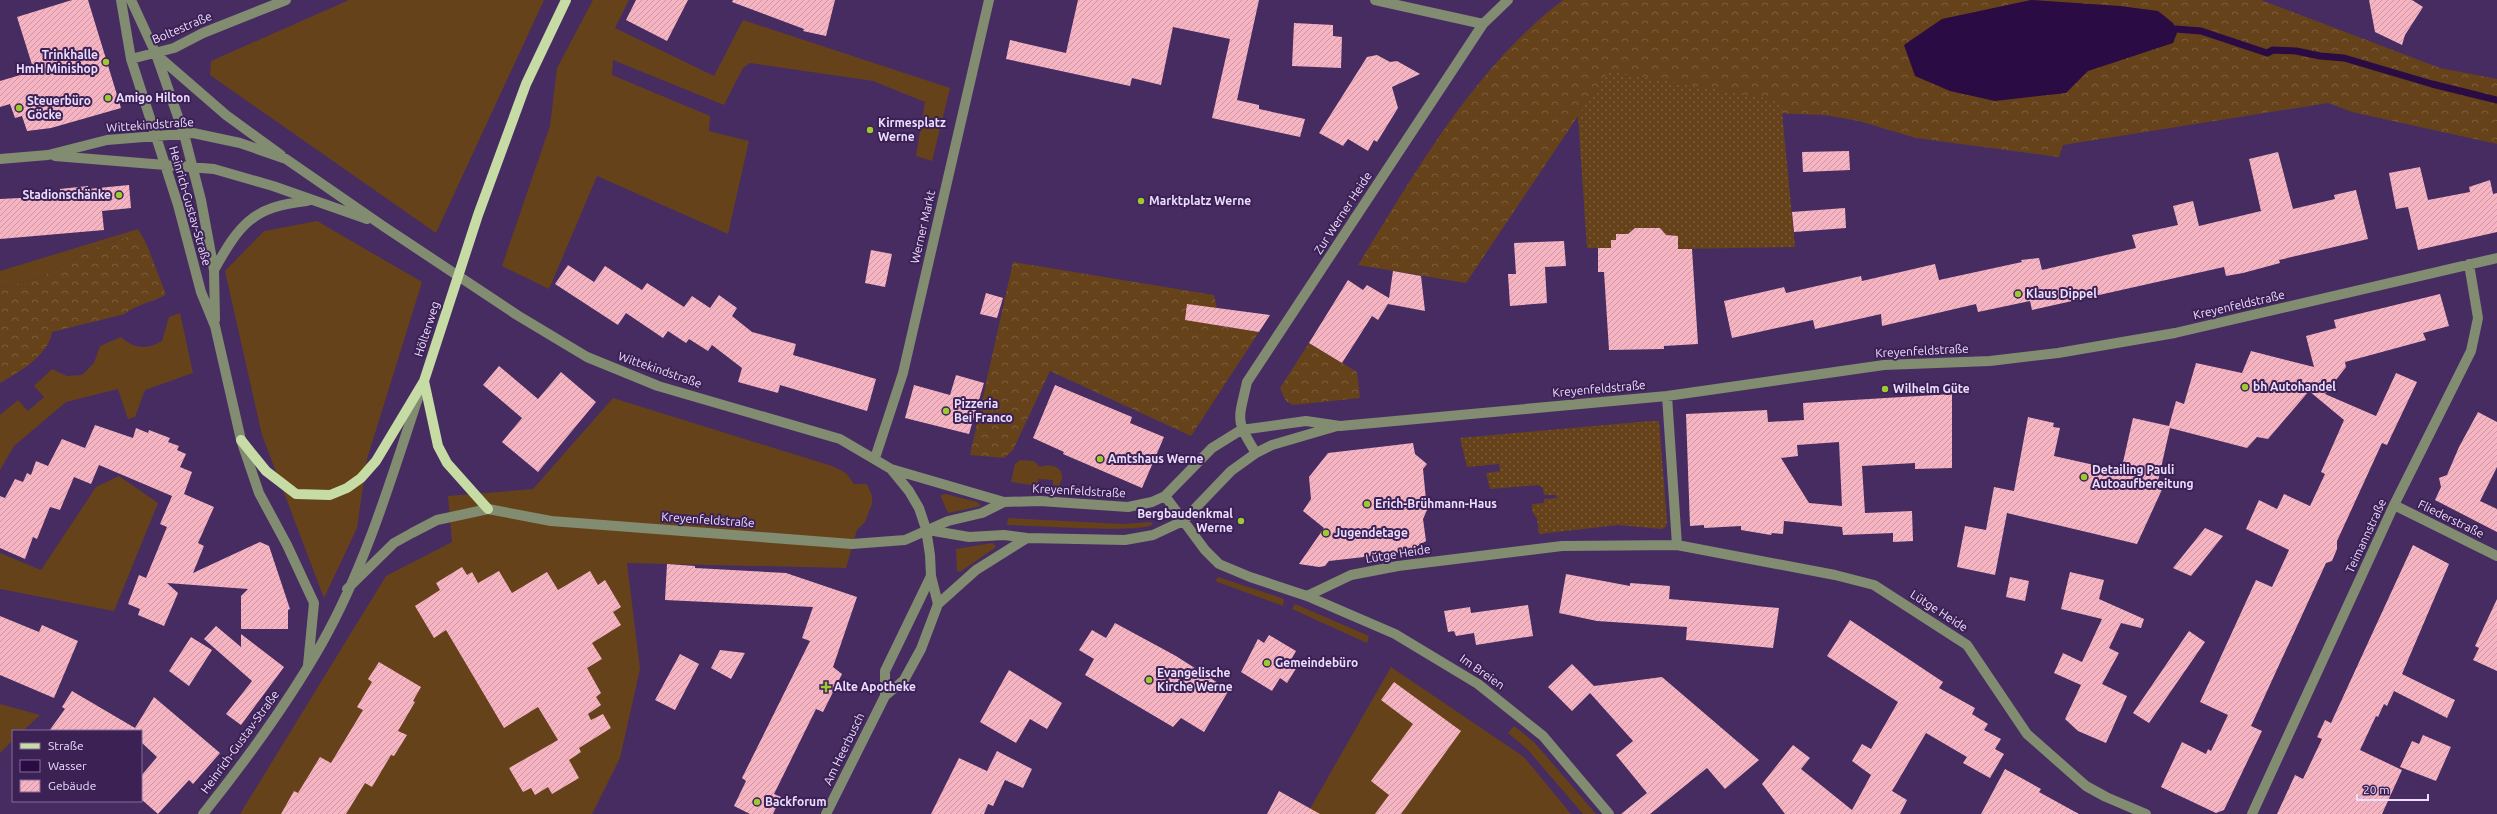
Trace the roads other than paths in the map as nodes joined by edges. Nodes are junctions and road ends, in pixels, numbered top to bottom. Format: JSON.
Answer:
{"nodes":[{"id":1,"x":121,"y":0,"type":"edge"},
{"id":2,"x":131,"y":0,"type":"edge"},
{"id":3,"x":286,"y":0,"type":"edge"},
{"id":4,"x":566,"y":0,"type":"edge"},
{"id":5,"x":989,"y":0,"type":"edge"},
{"id":6,"x":1375,"y":0,"type":"edge"},
{"id":7,"x":1508,"y":0,"type":"edge"},
{"id":8,"x":1483,"y":24,"type":"junction"},
{"id":9,"x":156,"y":54,"type":"junction"},
{"id":10,"x":131,"y":59,"type":"junction"},
{"id":11,"x":184,"y":134,"type":"junction"},
{"id":12,"x":155,"y":136,"type":"junction"},
{"id":13,"x":48,"y":155,"type":"junction"},
{"id":14,"x":0,"y":159,"type":"edge"},
{"id":15,"x":286,"y":159,"type":"junction"},
{"id":16,"x":165,"y":165,"type":"junction"},
{"id":17,"x":192,"y":167,"type":"junction"},
{"id":18,"x":310,"y":200,"type":"junction"},
{"id":19,"x":377,"y":222,"type":"junction"},
{"id":20,"x":2497,"y":258,"type":"edge"},
{"id":21,"x":2470,"y":264,"type":"junction"},
{"id":22,"x":214,"y":270,"type":"junction"},
{"id":23,"x":215,"y":326,"type":"junction"},
{"id":24,"x":424,"y":381,"type":"junction"},
{"id":25,"x":1667,"y":396,"type":"junction"},
{"id":26,"x":1340,"y":426,"type":"junction"},
{"id":27,"x":1241,"y":430,"type":"junction"},
{"id":28,"x":241,"y":440,"type":"junction"},
{"id":29,"x":1256,"y":453,"type":"junction"},
{"id":30,"x":875,"y":458,"type":"junction"},
{"id":31,"x":890,"y":469,"type":"junction"},
{"id":32,"x":1165,"y":496,"type":"junction"},
{"id":33,"x":1004,"y":502,"type":"junction"},
{"id":34,"x":2394,"y":505,"type":"junction"},
{"id":35,"x":488,"y":509,"type":"junction"},
{"id":36,"x":1183,"y":521,"type":"junction"},
{"id":37,"x":926,"y":529,"type":"junction"},
{"id":38,"x":1027,"y":538,"type":"junction"},
{"id":39,"x":1677,"y":546,"type":"junction"},
{"id":40,"x":2497,"y":556,"type":"edge"},
{"id":41,"x":930,"y":576,"type":"junction"},
{"id":42,"x":347,"y":589,"type":"junction"},
{"id":43,"x":1307,"y":596,"type":"junction"},
{"id":44,"x":938,"y":604,"type":"junction"},
{"id":45,"x":308,"y":665,"type":"junction"},
{"id":46,"x":885,"y":696,"type":"junction"},
{"id":47,"x":203,"y":814,"type":"edge"},
{"id":48,"x":826,"y":814,"type":"edge"},
{"id":49,"x":1609,"y":814,"type":"edge"},
{"id":50,"x":2146,"y":814,"type":"edge"},
{"id":51,"x":2252,"y":814,"type":"edge"}],
"edges":[{"from":1,"to":10,"type":"street","name":"Heinrich-Gustav-Straße"},
{"from":2,"to":9,"type":"street","name":"Heinrich-Gustav-Straße"},
{"from":3,"to":9,"type":"street","name":"Boltestraße"},
{"from":4,"to":24,"type":"main road","name":"Hölterweg"},
{"from":5,"to":30,"type":"street","name":"Werner Markt"},
{"from":6,"to":8,"type":"street"},
{"from":7,"to":8,"type":"street","name":"Zur Werner Heide"},
{"from":8,"to":27,"type":"street","name":"Zur Werner Heide"},
{"from":9,"to":10,"type":"street","name":"Boltestraße"},
{"from":9,"to":11,"type":"street","name":"Heinrich-Gustav-Straße"},
{"from":9,"to":15,"type":"street","name":"Heinrich-Gustav-Straße"},
{"from":10,"to":12,"type":"street","name":"Heinrich-Gustav-Straße"},
{"from":11,"to":12,"type":"street","name":"Wittekindstraße"},
{"from":11,"to":15,"type":"street","name":"Wittekindstraße"},
{"from":11,"to":17,"type":"street","name":"Heinrich-Gustav-Straße"},
{"from":12,"to":13,"type":"street","name":"Wittekindstraße"},
{"from":12,"to":16,"type":"street","name":"Heinrich-Gustav-Straße"},
{"from":13,"to":14,"type":"street","name":"Wittekindstraße"},
{"from":13,"to":16,"type":"street","name":"Wittekindstraße"},
{"from":15,"to":19,"type":"street","name":"Wittekindstraße"},
{"from":16,"to":17,"type":"street","name":"Wittekindstraße"},
{"from":16,"to":23,"type":"street","name":"Heinrich-Gustav-Straße"},
{"from":17,"to":18,"type":"street","name":"Wittekindstraße"},
{"from":17,"to":22,"type":"street","name":"Heinrich-Gustav-Straße"},
{"from":18,"to":19,"type":"street","name":"Wittekindstraße"},
{"from":18,"to":22,"type":"street","name":"Wittekindstraße"},
{"from":19,"to":30,"type":"street","name":"Wittekindstraße"},
{"from":20,"to":21,"type":"street","name":"Kreyenfeldstraße"},
{"from":21,"to":25,"type":"street","name":"Kreyenfeldstraße"},
{"from":21,"to":34,"type":"street","name":"Teimannstraße"},
{"from":22,"to":23,"type":"street","name":"Heinrich-Gustav-Straße"},
{"from":23,"to":28,"type":"street","name":"Heinrich-Gustav-Straße"},
{"from":24,"to":28,"type":"main road"},
{"from":24,"to":35,"type":"main road"},
{"from":24,"to":42,"type":"street","name":"Hölterweg"},
{"from":25,"to":26,"type":"street","name":"Kreyenfeldstraße"},
{"from":25,"to":39,"type":"street"},
{"from":26,"to":27,"type":"street","name":"Kreyenfeldstraße"},
{"from":26,"to":29,"type":"street","name":"Kreyenfeldstraße"},
{"from":27,"to":29,"type":"street"},
{"from":27,"to":32,"type":"street","name":"Kreyenfeldstraße"},
{"from":28,"to":45,"type":"street","name":"Heinrich-Gustav-Straße"},
{"from":29,"to":36,"type":"street","name":"Kreyenfeldstraße"},
{"from":30,"to":31,"type":"street","name":"Wittekindstraße"},
{"from":31,"to":33,"type":"street","name":"Kreyenfeldstraße"},
{"from":31,"to":37,"type":"street","name":"Wittekindstraße"},
{"from":32,"to":33,"type":"street","name":"Kreyenfeldstraße"},
{"from":32,"to":36,"type":"street"},
{"from":33,"to":37,"type":"street","name":"Kreyenfeldstraße"},
{"from":34,"to":40,"type":"street","name":"Fliederstraße"},
{"from":34,"to":51,"type":"street","name":"Teimannstraße"},
{"from":35,"to":37,"type":"street","name":"Kreyenfeldstraße"},
{"from":35,"to":42,"type":"street"},
{"from":36,"to":38,"type":"street","name":"Kreyenfeldstraße"},
{"from":36,"to":43,"type":"street"},
{"from":37,"to":38,"type":"street","name":"Kreyenfeldstraße"},
{"from":37,"to":41,"type":"street","name":"Am Heerbusch"},
{"from":38,"to":44,"type":"street"},
{"from":39,"to":43,"type":"street","name":"Lütge Heide"},
{"from":39,"to":50,"type":"street","name":"Lütge Heide"},
{"from":41,"to":44,"type":"street","name":"Am Heerbusch"},
{"from":41,"to":46,"type":"street","name":"Am Heerbusch"},
{"from":42,"to":45,"type":"street","name":"Hölterweg"},
{"from":43,"to":49,"type":"street","name":"Im Breien"},
{"from":44,"to":46,"type":"street","name":"Am Heerbusch"},
{"from":45,"to":47,"type":"street","name":"Heinrich-Gustav-Straße"},
{"from":46,"to":48,"type":"street","name":"Am Heerbusch"}]}
